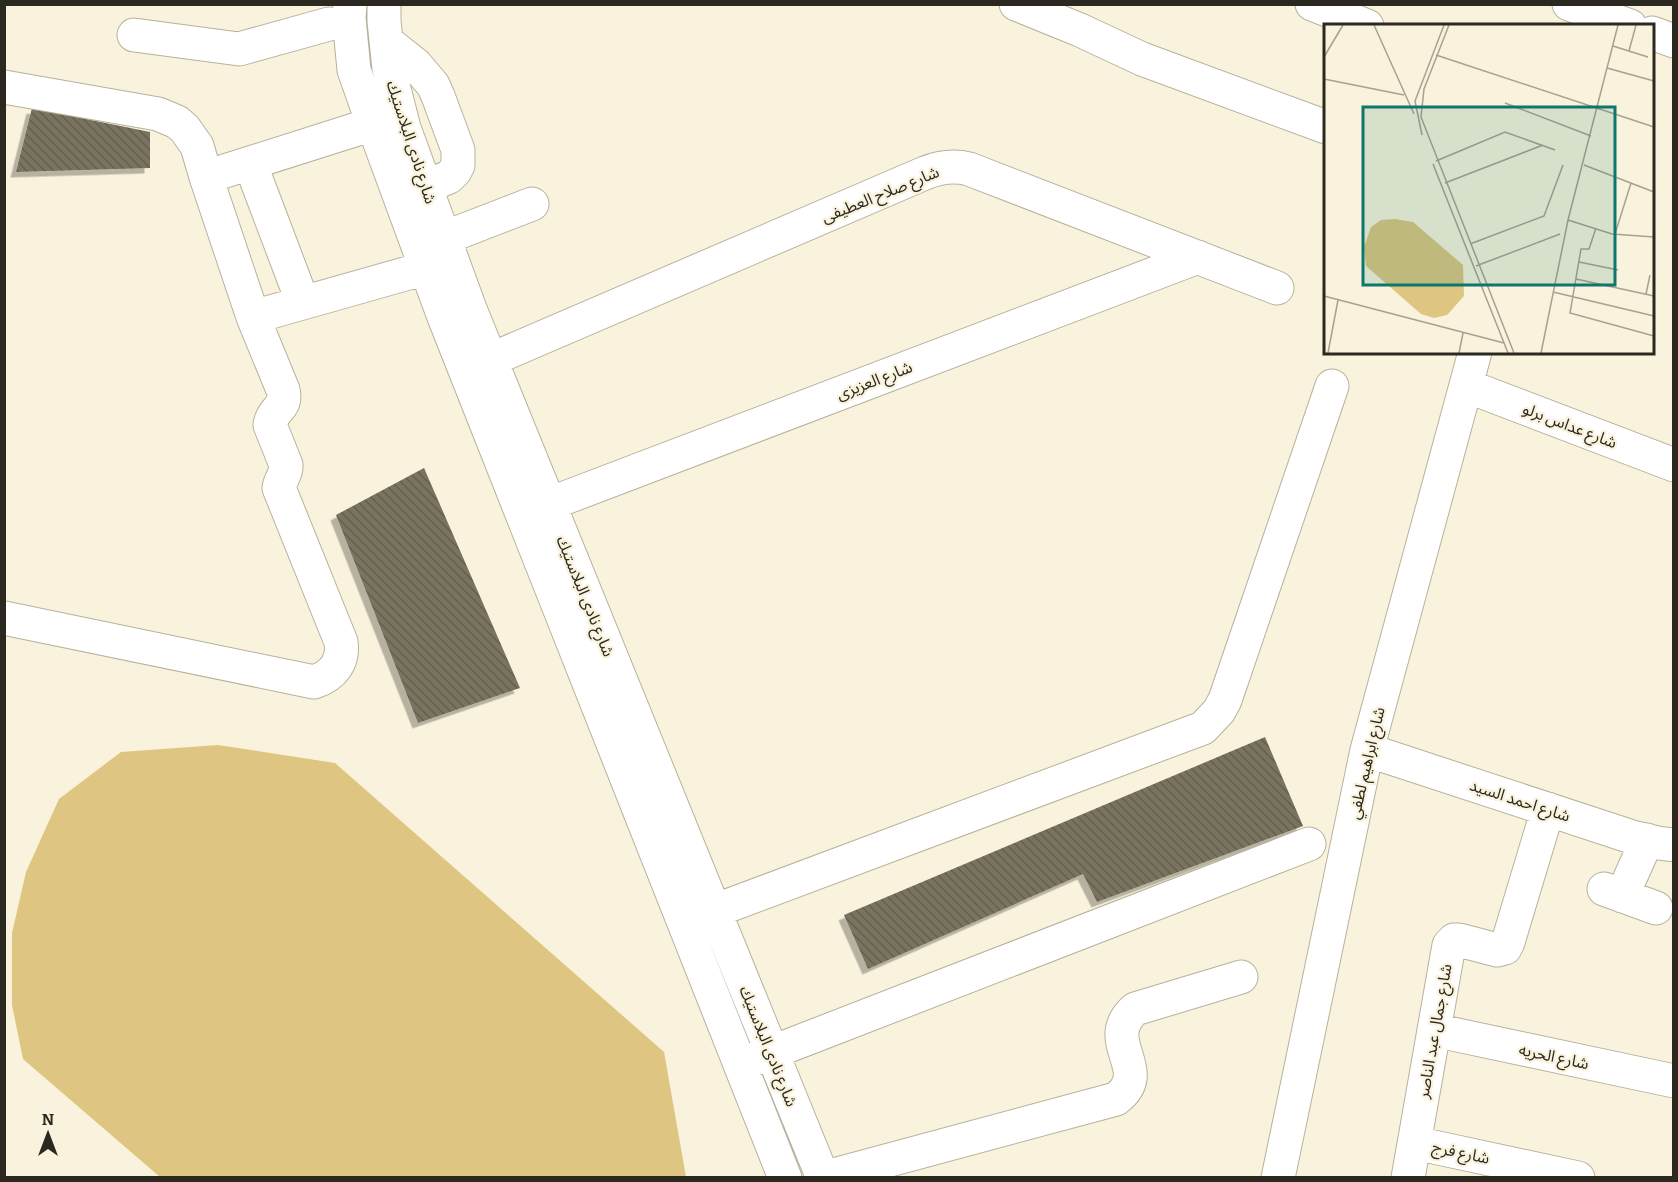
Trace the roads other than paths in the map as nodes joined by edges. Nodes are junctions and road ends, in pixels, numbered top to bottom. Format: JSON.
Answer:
{"nodes":[{"id":1,"x":384,"y":4,"type":"edge"},
{"id":2,"x":1016,"y":4,"type":"edge"},
{"id":3,"x":1311,"y":4,"type":"edge"},
{"id":4,"x":1561,"y":4,"type":"edge"},
{"id":5,"x":1569,"y":4,"type":"edge"},
{"id":6,"x":332,"y":11,"type":"edge"},
{"id":7,"x":1362,"y":24,"type":"edge"},
{"id":8,"x":1556,"y":24,"type":"edge"},
{"id":9,"x":1624,"y":24,"type":"edge"},
{"id":10,"x":1654,"y":33,"type":"edge"},
{"id":11,"x":134,"y":35,"type":"dead end"},
{"id":12,"x":386,"y":41,"type":"junction"},
{"id":13,"x":1674,"y":41,"type":"edge"},
{"id":14,"x":4,"y":87,"type":"edge"},
{"id":15,"x":373,"y":124,"type":"junction"},
{"id":16,"x":1324,"y":126,"type":"edge"},
{"id":17,"x":250,"y":163,"type":"junction"},
{"id":18,"x":206,"y":177,"type":"junction"},
{"id":19,"x":425,"y":188,"type":"junction"},
{"id":20,"x":532,"y":204,"type":"dead end"},
{"id":21,"x":444,"y":238,"type":"junction"},
{"id":22,"x":1198,"y":257,"type":"junction"},
{"id":23,"x":426,"y":268,"type":"junction"},
{"id":24,"x":1277,"y":288,"type":"dead end"},
{"id":25,"x":303,"y":303,"type":"junction"},
{"id":26,"x":254,"y":317,"type":"junction"},
{"id":27,"x":1475,"y":354,"type":"edge"},
{"id":28,"x":490,"y":360,"type":"junction"},
{"id":29,"x":1332,"y":386,"type":"dead end"},
{"id":30,"x":1467,"y":386,"type":"junction"},
{"id":31,"x":1674,"y":465,"type":"edge"},
{"id":32,"x":549,"y":504,"type":"junction"},
{"id":33,"x":4,"y":618,"type":"edge"},
{"id":34,"x":1367,"y":750,"type":"junction"},
{"id":35,"x":1548,"y":809,"type":"junction"},
{"id":36,"x":1660,"y":843,"type":"edge"},
{"id":37,"x":1309,"y":844,"type":"dead end"},
{"id":38,"x":1656,"y":908,"type":"dead end"},
{"id":39,"x":714,"y":911,"type":"junction"},
{"id":40,"x":1240,"y":977,"type":"dead end"},
{"id":41,"x":1434,"y":1030,"type":"junction"},
{"id":42,"x":772,"y":1052,"type":"junction"},
{"id":43,"x":740,"y":1065,"type":"junction"},
{"id":44,"x":1674,"y":1081,"type":"edge"},
{"id":45,"x":1415,"y":1143,"type":"junction"},
{"id":46,"x":785,"y":1178,"type":"edge"},
{"id":47,"x":823,"y":1178,"type":"edge"},
{"id":48,"x":1278,"y":1178,"type":"edge"},
{"id":49,"x":1408,"y":1178,"type":"edge"},
{"id":50,"x":1578,"y":1178,"type":"edge"}],
"edges":[{"from":1,"to":12,"type":"street","name":"شارع نادى البلاستيك"},
{"from":2,"to":16,"type":"street"},
{"from":3,"to":7,"type":"street"},
{"from":4,"to":8,"type":"street"},
{"from":5,"to":9,"type":"street"},
{"from":6,"to":11,"type":"street"},
{"from":6,"to":15,"type":"street","name":"شارع نادى البلاستيك"},
{"from":10,"to":13,"type":"street"},
{"from":12,"to":19,"type":"street","name":"شارع نادى البلاستيك"},
{"from":12,"to":19,"type":"street"},
{"from":14,"to":18,"type":"street"},
{"from":15,"to":17,"type":"street"},
{"from":15,"to":23,"type":"street","name":"شارع نادى البلاستيك"},
{"from":17,"to":18,"type":"street"},
{"from":17,"to":25,"type":"street"},
{"from":18,"to":26,"type":"street"},
{"from":19,"to":21,"type":"street","name":"شارع نادى البلاستيك"},
{"from":20,"to":21,"type":"street"},
{"from":21,"to":28,"type":"street","name":"شارع نادى البلاستيك"},
{"from":22,"to":24,"type":"street","name":"شارع صلاح العطيفى"},
{"from":22,"to":28,"type":"street","name":"شارع صلاح العطيفى"},
{"from":22,"to":32,"type":"street","name":"شارع العزيزى"},
{"from":23,"to":25,"type":"street"},
{"from":23,"to":43,"type":"street","name":"شارع نادى البلاستيك"},
{"from":25,"to":26,"type":"street"},
{"from":26,"to":33,"type":"street"},
{"from":27,"to":30,"type":"street","name":"شارع ابراهيم لطفي"},
{"from":28,"to":32,"type":"street","name":"شارع نادى البلاستيك"},
{"from":29,"to":39,"type":"street"},
{"from":30,"to":31,"type":"street","name":"شارع عداس برلو"},
{"from":30,"to":34,"type":"street","name":"شارع ابراهيم لطفي"},
{"from":32,"to":39,"type":"street","name":"شارع نادى البلاستيك"},
{"from":34,"to":35,"type":"street","name":"شارع احمد السيد"},
{"from":34,"to":48,"type":"street","name":"شارع ابراهيم لطفي"},
{"from":35,"to":36,"type":"street","name":"شارع احمد السيد"},
{"from":35,"to":41,"type":"street","name":"شارع جمال عبد الناصر"},
{"from":36,"to":38,"type":"street"},
{"from":37,"to":42,"type":"street"},
{"from":39,"to":42,"type":"street","name":"شارع نادى البلاستيك"},
{"from":40,"to":47,"type":"street"},
{"from":41,"to":44,"type":"street","name":"شارع الحريه"},
{"from":41,"to":45,"type":"street","name":"شارع جمال عبد الناصر"},
{"from":42,"to":43,"type":"street"},
{"from":42,"to":47,"type":"street","name":"شارع نادى البلاستيك"},
{"from":43,"to":46,"type":"street","name":"شارع نادى البلاستيك"},
{"from":45,"to":49,"type":"street","name":"شارع جمال عبد الناصر"},
{"from":45,"to":50,"type":"street","name":"شارع فرج"}]}
